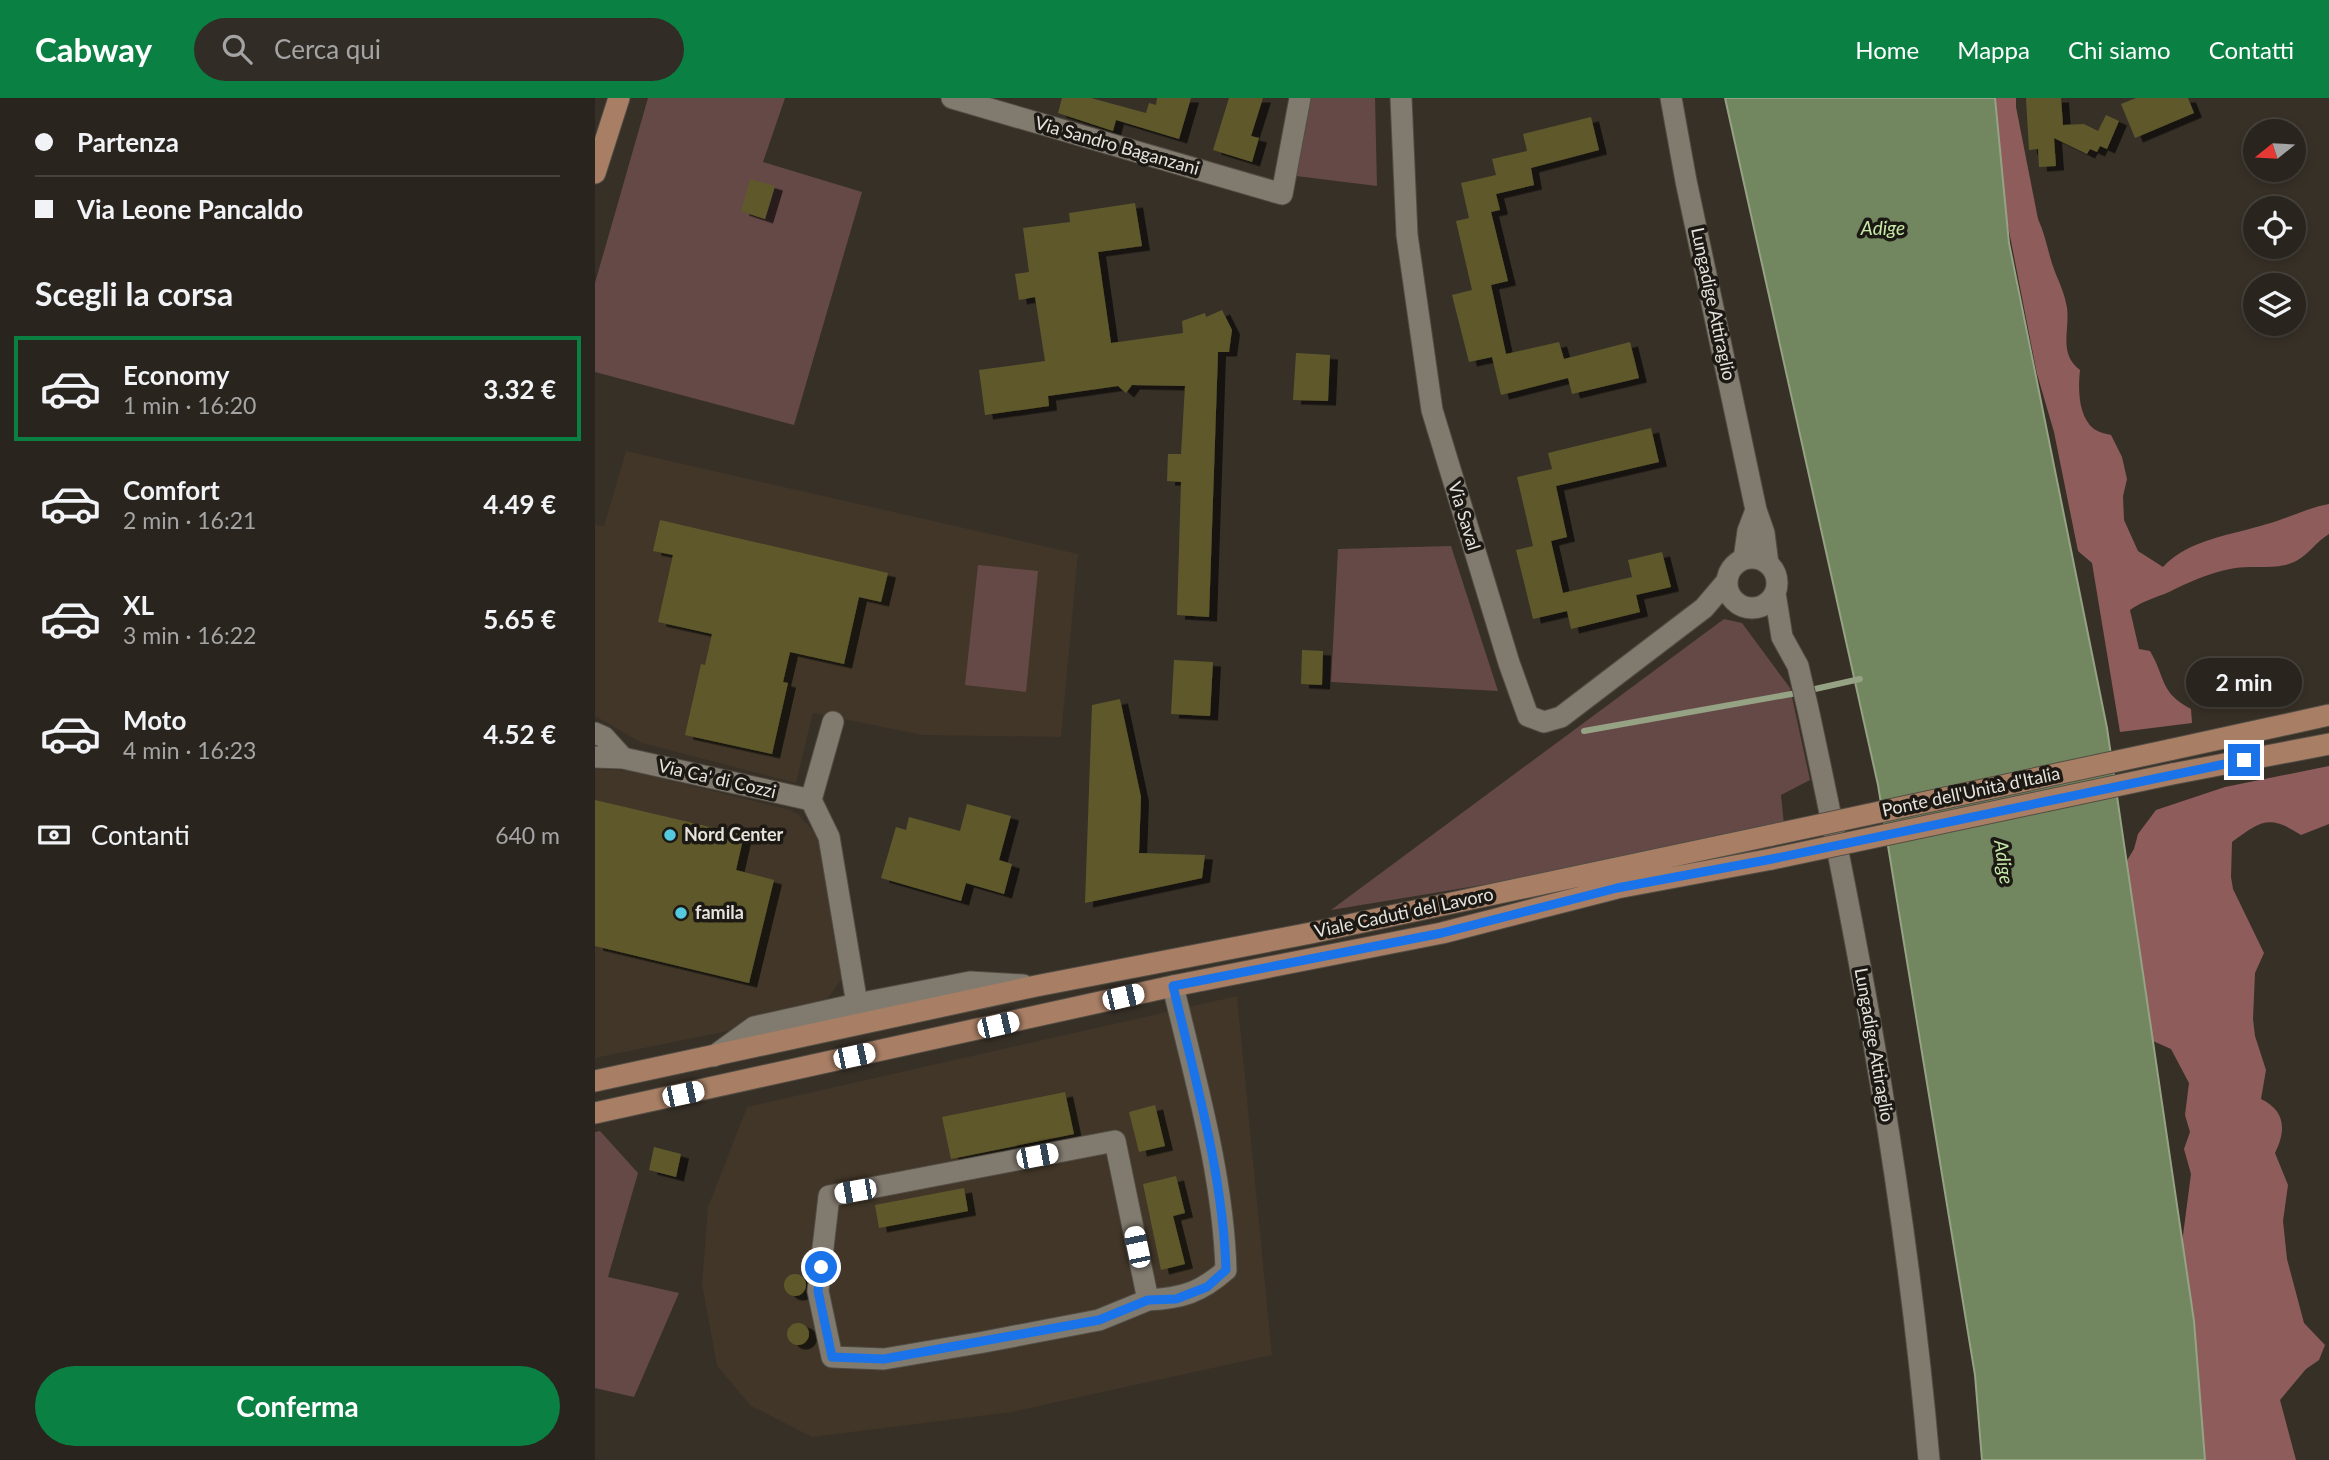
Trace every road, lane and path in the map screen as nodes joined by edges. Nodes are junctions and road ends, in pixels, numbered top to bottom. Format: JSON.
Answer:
{"nodes":[{"id":1,"x":619,"y":98,"type":"edge"},
{"id":2,"x":952,"y":98,"type":"edge"},
{"id":3,"x":1300,"y":98,"type":"edge"},
{"id":4,"x":1401,"y":98,"type":"edge"},
{"id":5,"x":1671,"y":98,"type":"edge"},
{"id":6,"x":990,"y":104,"type":"edge"},
{"id":7,"x":595,"y":173,"type":"edge"},
{"id":8,"x":1756,"y":510,"type":"junction"},
{"id":9,"x":1744,"y":559,"type":"junction"},
{"id":10,"x":1768,"y":564,"type":"junction"},
{"id":11,"x":1775,"y":593,"type":"junction"},
{"id":12,"x":1736,"y":596,"type":"junction"},
{"id":13,"x":1782,"y":637,"type":"junction"},
{"id":14,"x":2329,"y":715,"type":"edge"},
{"id":15,"x":833,"y":722,"type":"dead end"},
{"id":16,"x":595,"y":733,"type":"edge"},
{"id":17,"x":2329,"y":744,"type":"edge"},
{"id":18,"x":595,"y":746,"type":"edge"},
{"id":19,"x":595,"y":757,"type":"edge"},
{"id":20,"x":623,"y":758,"type":"junction"},
{"id":21,"x":595,"y":769,"type":"edge"},
{"id":22,"x":811,"y":800,"type":"junction"},
{"id":23,"x":1772,"y":835,"type":"joint"},
{"id":24,"x":1772,"y":859,"type":"joint"},
{"id":25,"x":1036,"y":986,"type":"junction"},
{"id":26,"x":1173,"y":986,"type":"junction"},
{"id":27,"x":857,"y":1004,"type":"junction"},
{"id":28,"x":713,"y":1056,"type":"junction"},
{"id":29,"x":595,"y":1081,"type":"edge"},
{"id":30,"x":595,"y":1113,"type":"edge"},
{"id":31,"x":1148,"y":1300,"type":"junction"},
{"id":32,"x":1929,"y":1460,"type":"edge"}],
"edges":[{"from":1,"to":7,"type":"main road"},
{"from":2,"to":6,"type":"street","name":"Via Sandro Baganzani"},
{"from":3,"to":6,"type":"street","name":"Via Sandro Baganzani"},
{"from":4,"to":12,"type":"street","name":"Via Saval"},
{"from":5,"to":8,"type":"street","name":"Lungadige Attiraglio"},
{"from":8,"to":9,"type":"street","name":"Lungadige Attiraglio"},
{"from":8,"to":10,"type":"street","name":"Lungadige Attiraglio"},
{"from":9,"to":10,"type":"street"},
{"from":9,"to":12,"type":"street","name":"Lungadige Attiraglio"},
{"from":10,"to":11,"type":"street","name":"Lungadige Attiraglio"},
{"from":11,"to":12,"type":"street"},
{"from":11,"to":13,"type":"street","name":"Lungadige Attiraglio"},
{"from":12,"to":13,"type":"street","name":"Lungadige Attiraglio"},
{"from":13,"to":32,"type":"street","name":"Lungadige Attiraglio"},
{"from":14,"to":23,"type":"main road","name":"Ponte dell'Unità d'Italia","bridge":true},
{"from":15,"to":22,"type":"street"},
{"from":16,"to":20,"type":"street"},
{"from":17,"to":24,"type":"main road","name":"Ponte dell'Unità d'Italia","bridge":true},
{"from":18,"to":20,"type":"street","name":"Via Ca' di Cozzi"},
{"from":19,"to":20,"type":"street","name":"Via Ca' di Cozzi"},
{"from":20,"to":21,"type":"street"},
{"from":20,"to":22,"type":"street","name":"Via Ca' di Cozzi"},
{"from":22,"to":27,"type":"street"},
{"from":23,"to":25,"type":"main road","name":"Viale Caduti del Lavoro"},
{"from":24,"to":26,"type":"main road","name":"Viale Caduti del Lavoro"},
{"from":25,"to":27,"type":"street","name":"Viale Caduti del Lavoro"},
{"from":25,"to":28,"type":"main road","name":"Viale Caduti del Lavoro"},
{"from":26,"to":30,"type":"main road","name":"Viale Caduti del Lavoro"},
{"from":26,"to":31,"type":"street"},
{"from":27,"to":28,"type":"street","name":"Viale Caduti del Lavoro"},
{"from":28,"to":29,"type":"main road","name":"Viale Caduti del Lavoro"},
{"from":31,"to":31,"type":"street"}]}
